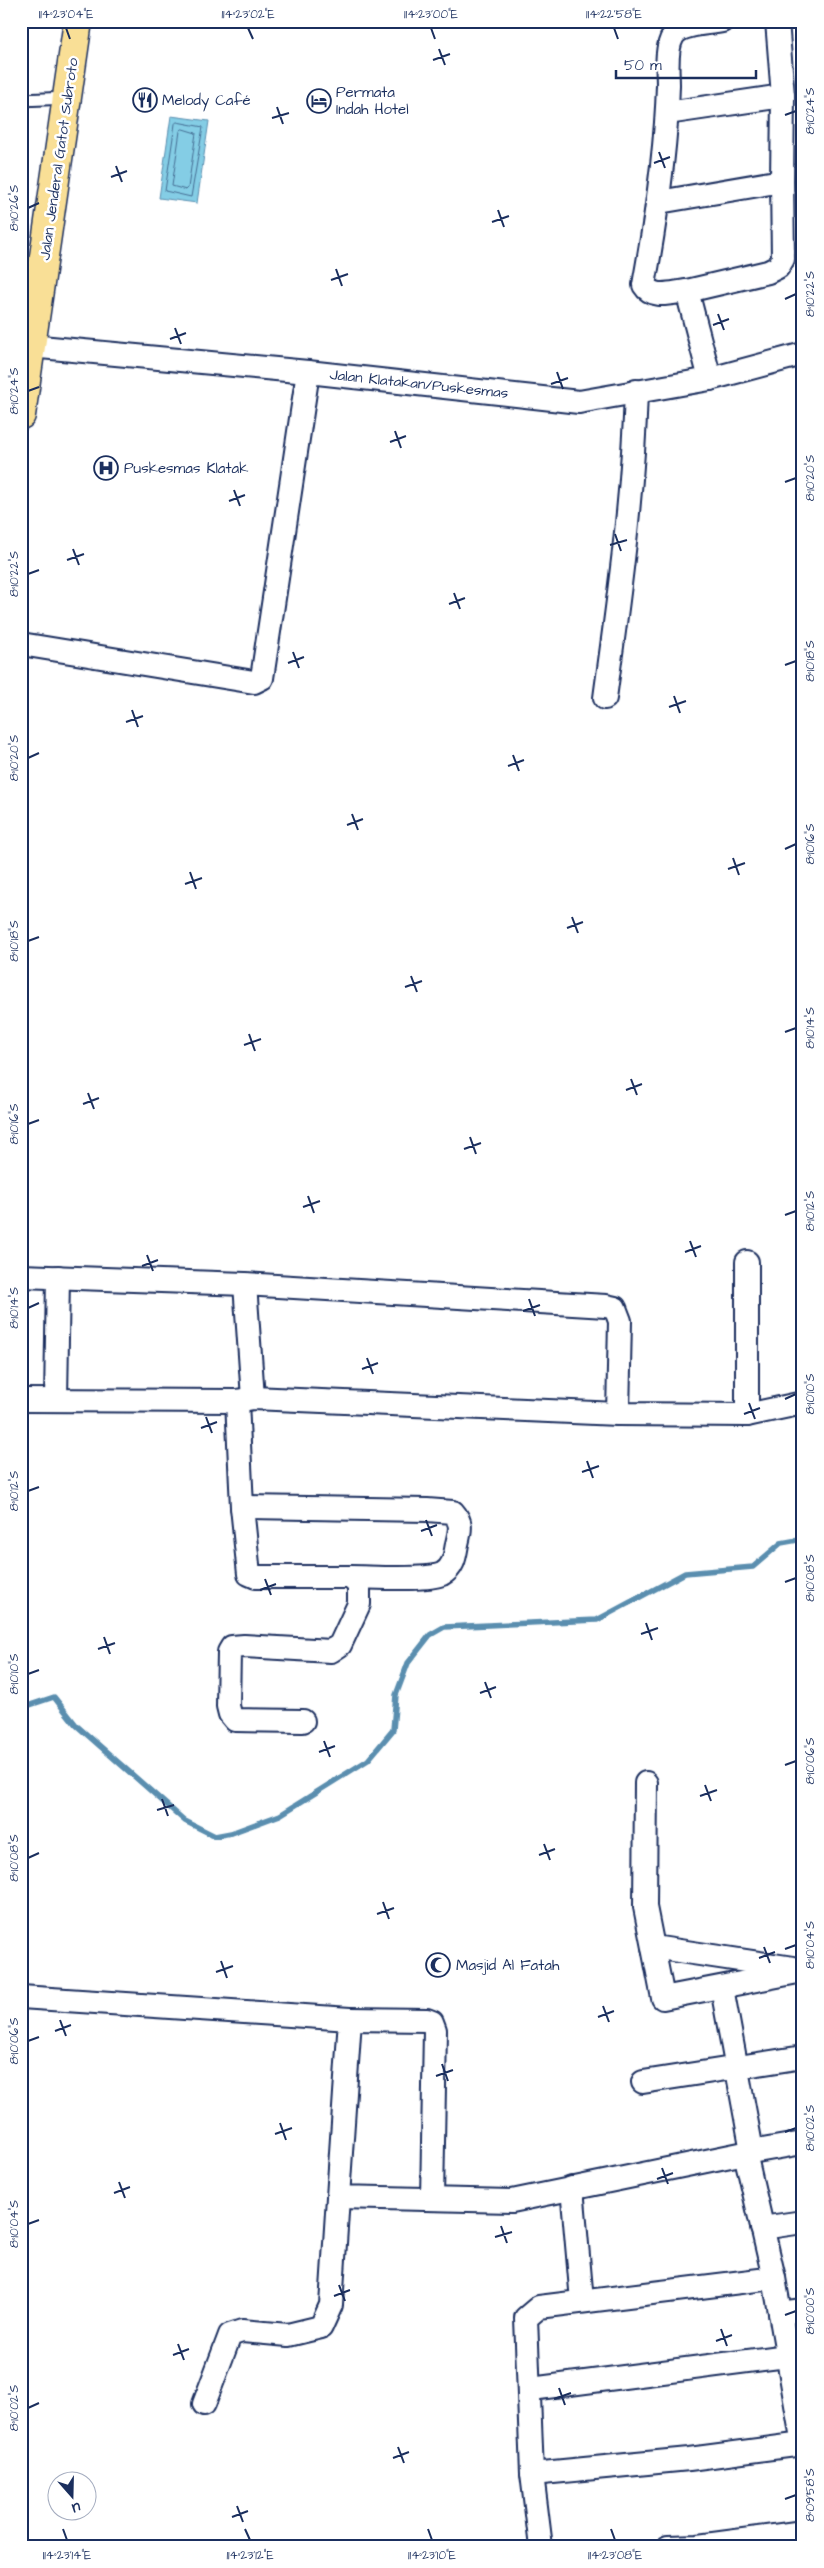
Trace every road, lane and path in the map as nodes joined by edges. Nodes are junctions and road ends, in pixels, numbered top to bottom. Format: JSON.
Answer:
{"nodes":[{"id":1,"x":78,"y":21,"type":"edge"},
{"id":2,"x":722,"y":21,"type":"edge"},
{"id":3,"x":777,"y":21,"type":"edge"},
{"id":4,"x":783,"y":96,"type":"junction"},
{"id":5,"x":68,"y":98,"type":"junction"},
{"id":6,"x":21,"y":100,"type":"edge"},
{"id":7,"x":667,"y":113,"type":"junction"},
{"id":8,"x":782,"y":181,"type":"junction"},
{"id":9,"x":659,"y":202,"type":"junction"},
{"id":10,"x":31,"y":277,"type":"edge"},
{"id":11,"x":687,"y":290,"type":"junction"},
{"id":12,"x":30,"y":346,"type":"junction"},
{"id":13,"x":803,"y":354,"type":"edge"},
{"id":14,"x":308,"y":372,"type":"junction"},
{"id":15,"x":710,"y":379,"type":"junction"},
{"id":16,"x":636,"y":392,"type":"junction"},
{"id":17,"x":22,"y":407,"type":"edge"},
{"id":18,"x":21,"y":644,"type":"edge"},
{"id":19,"x":605,"y":698,"type":"dead end"},
{"id":20,"x":747,"y":1262,"type":"dead end"},
{"id":21,"x":21,"y":1276,"type":"edge"},
{"id":22,"x":58,"y":1277,"type":"junction"},
{"id":23,"x":245,"y":1284,"type":"junction"},
{"id":24,"x":56,"y":1399,"type":"junction"},
{"id":25,"x":245,"y":1399,"type":"junction"},
{"id":26,"x":21,"y":1400,"type":"edge"},
{"id":27,"x":803,"y":1403,"type":"edge"},
{"id":28,"x":618,"y":1414,"type":"junction"},
{"id":29,"x":747,"y":1415,"type":"junction"},
{"id":30,"x":242,"y":1507,"type":"junction"},
{"id":31,"x":350,"y":1577,"type":"junction"},
{"id":32,"x":303,"y":1721,"type":"dead end"},
{"id":33,"x":646,"y":1783,"type":"dead end"},
{"id":34,"x":653,"y":1948,"type":"junction"},
{"id":35,"x":803,"y":1970,"type":"edge"},
{"id":36,"x":722,"y":1988,"type":"junction"},
{"id":37,"x":21,"y":1997,"type":"edge"},
{"id":38,"x":350,"y":2019,"type":"junction"},
{"id":39,"x":803,"y":2057,"type":"edge"},
{"id":40,"x":736,"y":2067,"type":"junction"},
{"id":41,"x":643,"y":2082,"type":"dead end"},
{"id":42,"x":803,"y":2144,"type":"edge"},
{"id":43,"x":748,"y":2152,"type":"junction"},
{"id":44,"x":572,"y":2188,"type":"junction"},
{"id":45,"x":338,"y":2197,"type":"junction"},
{"id":46,"x":432,"y":2199,"type":"junction"},
{"id":47,"x":803,"y":2222,"type":"edge"},
{"id":48,"x":762,"y":2228,"type":"junction"},
{"id":49,"x":774,"y":2278,"type":"junction"},
{"id":50,"x":582,"y":2301,"type":"junction"},
{"id":51,"x":803,"y":2310,"type":"edge"},
{"id":52,"x":780,"y":2313,"type":"junction"},
{"id":53,"x":787,"y":2356,"type":"junction"},
{"id":54,"x":531,"y":2389,"type":"junction"},
{"id":55,"x":799,"y":2395,"type":"edge"},
{"id":56,"x":204,"y":2404,"type":"dead end"},
{"id":57,"x":803,"y":2444,"type":"edge"},
{"id":58,"x":532,"y":2474,"type":"junction"},
{"id":59,"x":803,"y":2532,"type":"edge"},
{"id":60,"x":541,"y":2547,"type":"edge"},
{"id":61,"x":668,"y":2547,"type":"edge"}],
"edges":[{"from":1,"to":5,"type":"highway","name":"Jalan Jenderal Gatot Subroto"},
{"from":2,"to":7,"type":"street"},
{"from":3,"to":4,"type":"street"},
{"from":4,"to":7,"type":"street"},
{"from":4,"to":8,"type":"street"},
{"from":5,"to":6,"type":"lane"},
{"from":5,"to":10,"type":"highway","name":"Jalan Jenderal Gatot Subroto"},
{"from":7,"to":9,"type":"street"},
{"from":8,"to":9,"type":"street"},
{"from":8,"to":11,"type":"street"},
{"from":9,"to":11,"type":"street"},
{"from":10,"to":12,"type":"highway","name":"Jalan Jenderal Gatot Subroto"},
{"from":11,"to":15,"type":"street"},
{"from":12,"to":14,"type":"street","name":"Jalan Klatakan/Puskesmas"},
{"from":12,"to":17,"type":"highway","name":"Jalan Jenderal Gatot Subroto"},
{"from":13,"to":15,"type":"street","name":"Jalan Klatakan/Puskesmas"},
{"from":14,"to":16,"type":"street","name":"Jalan Klatakan/Puskesmas"},
{"from":14,"to":18,"type":"street"},
{"from":15,"to":16,"type":"street","name":"Jalan Klatakan/Puskesmas"},
{"from":16,"to":19,"type":"street"},
{"from":20,"to":29,"type":"street"},
{"from":21,"to":22,"type":"street"},
{"from":22,"to":23,"type":"street"},
{"from":22,"to":24,"type":"street"},
{"from":23,"to":25,"type":"street"},
{"from":23,"to":28,"type":"street"},
{"from":24,"to":25,"type":"street"},
{"from":24,"to":26,"type":"street"},
{"from":25,"to":28,"type":"street"},
{"from":25,"to":30,"type":"street"},
{"from":27,"to":29,"type":"street"},
{"from":28,"to":29,"type":"street"},
{"from":30,"to":31,"type":"street"},
{"from":30,"to":31,"type":"street"},
{"from":31,"to":32,"type":"street"},
{"from":33,"to":34,"type":"street"},
{"from":34,"to":35,"type":"street"},
{"from":34,"to":36,"type":"street"},
{"from":35,"to":36,"type":"street"},
{"from":36,"to":40,"type":"street"},
{"from":37,"to":38,"type":"street"},
{"from":38,"to":45,"type":"street"},
{"from":38,"to":46,"type":"street"},
{"from":39,"to":40,"type":"street"},
{"from":40,"to":41,"type":"street"},
{"from":40,"to":43,"type":"street"},
{"from":42,"to":43,"type":"street"},
{"from":43,"to":44,"type":"street"},
{"from":43,"to":48,"type":"street"},
{"from":44,"to":46,"type":"street"},
{"from":44,"to":50,"type":"street"},
{"from":45,"to":46,"type":"street"},
{"from":45,"to":56,"type":"street"},
{"from":47,"to":48,"type":"street"},
{"from":48,"to":49,"type":"street"},
{"from":49,"to":50,"type":"street"},
{"from":49,"to":52,"type":"street"},
{"from":50,"to":54,"type":"street"},
{"from":51,"to":52,"type":"street"},
{"from":52,"to":53,"type":"street"},
{"from":53,"to":54,"type":"street"},
{"from":53,"to":55,"type":"street"},
{"from":54,"to":58,"type":"street"},
{"from":55,"to":57,"type":"street"},
{"from":57,"to":58,"type":"street"},
{"from":58,"to":60,"type":"street"},
{"from":59,"to":61,"type":"street"}]}
